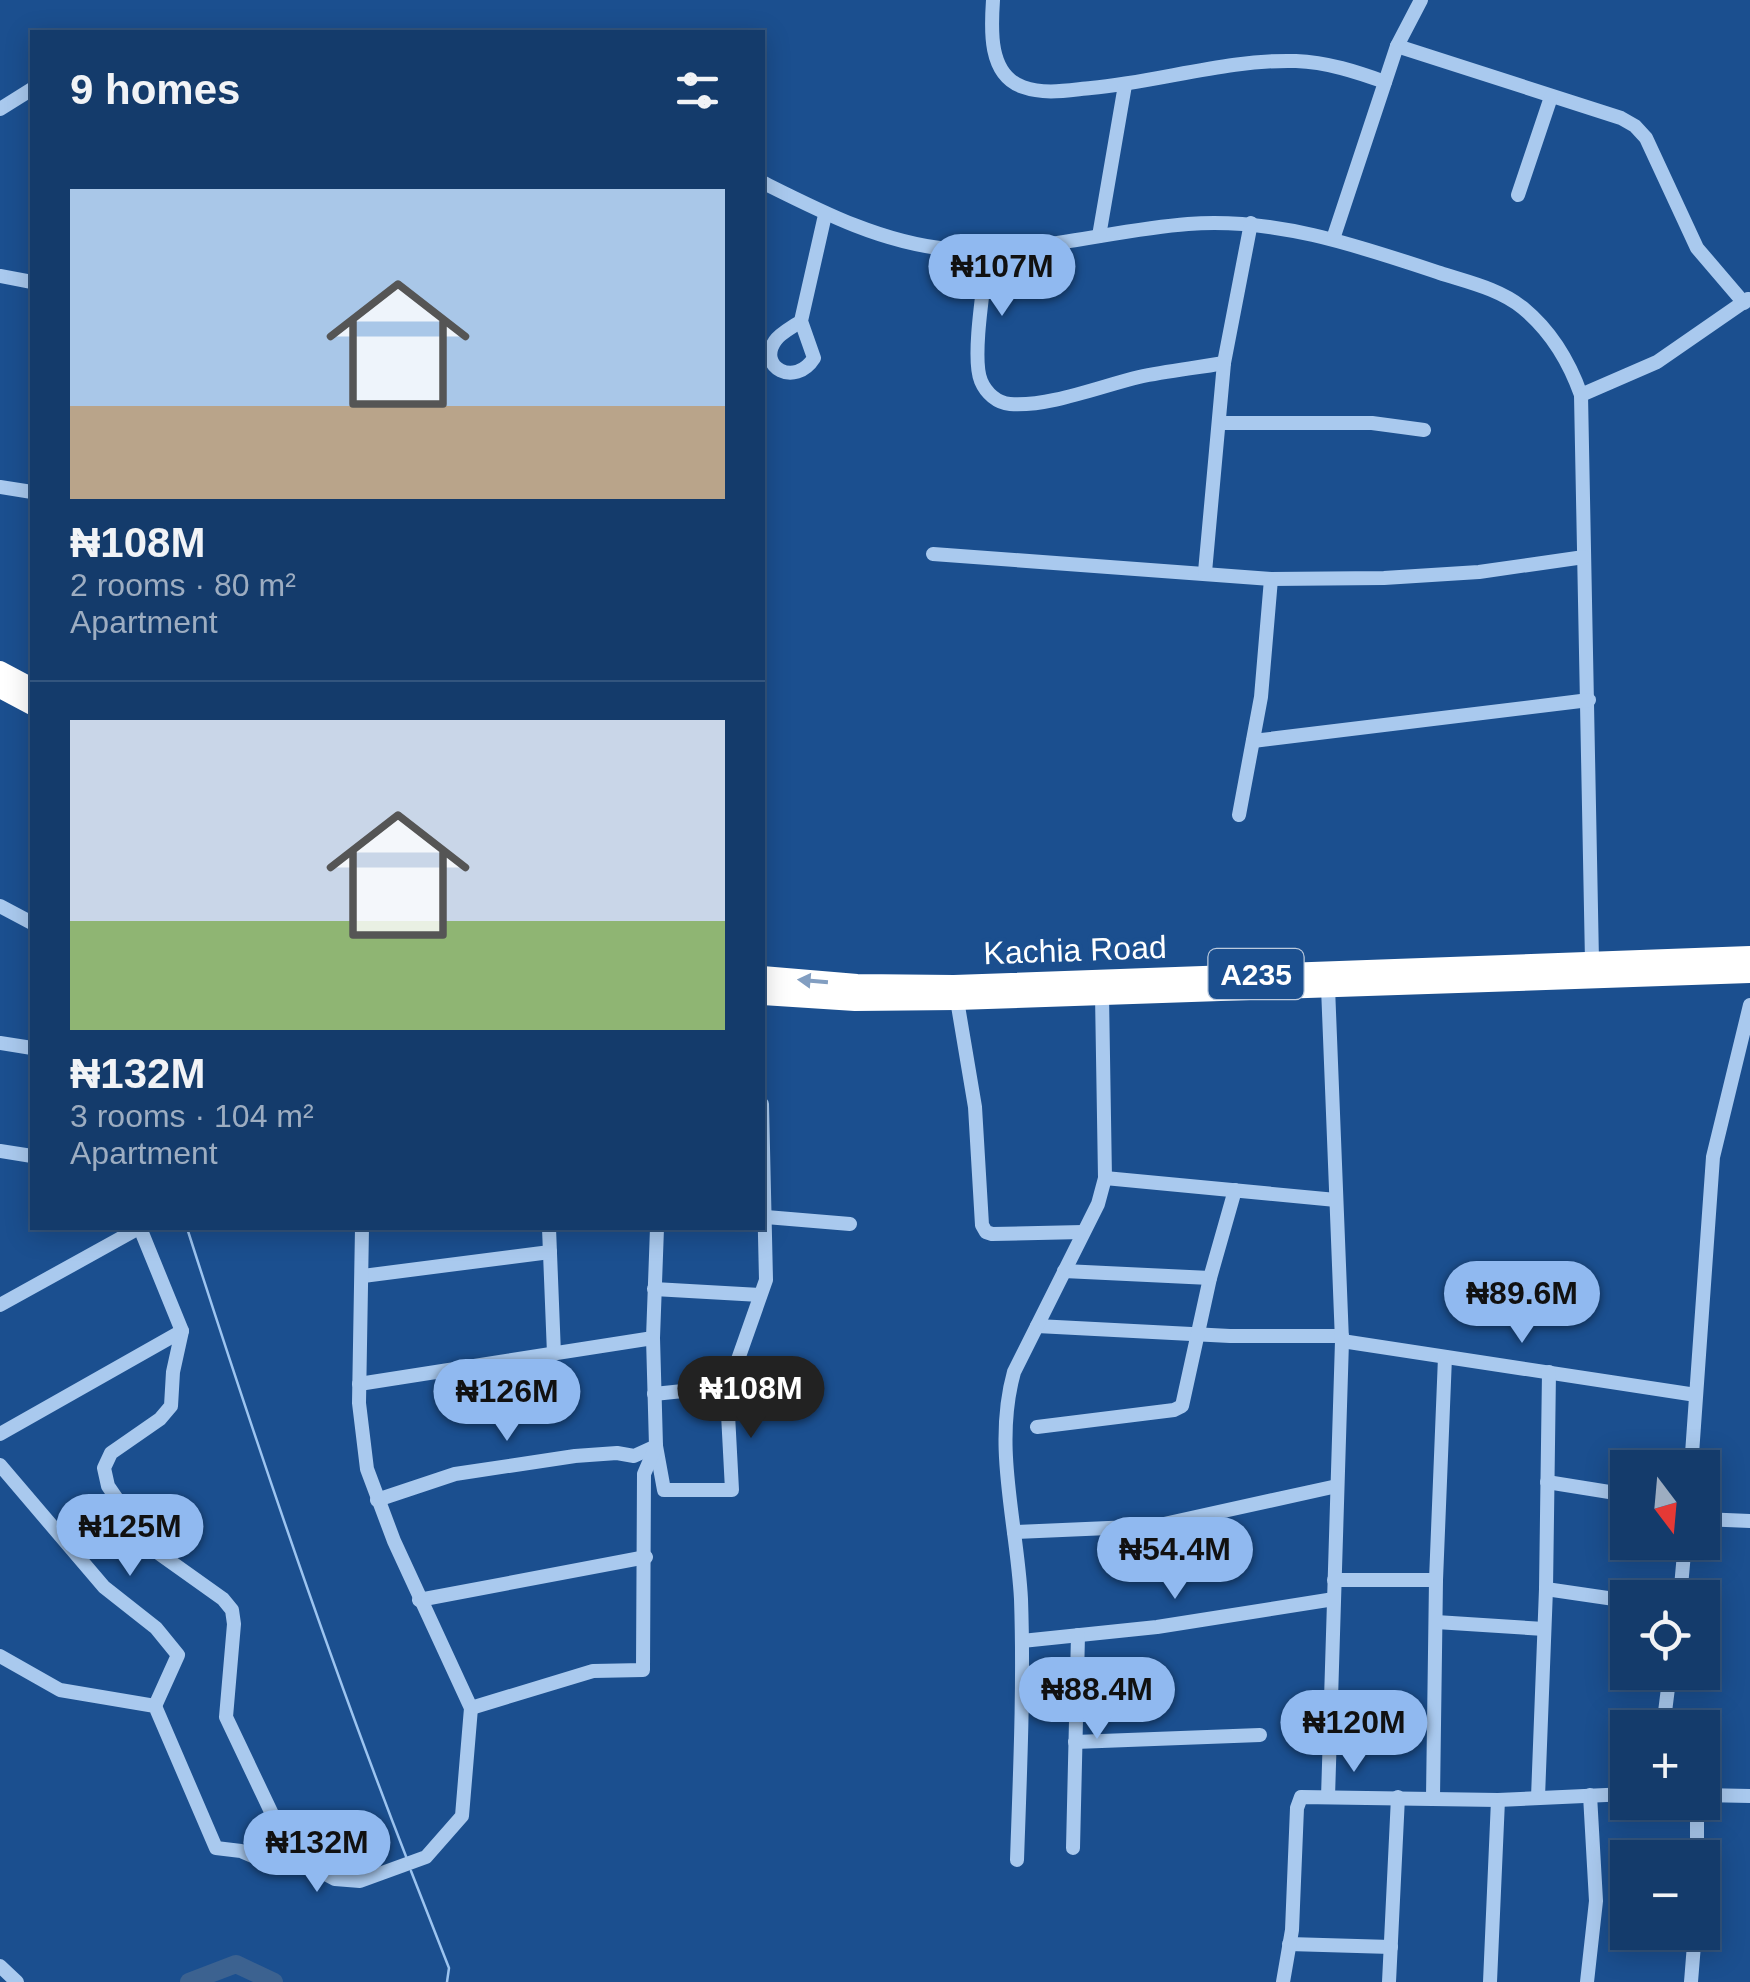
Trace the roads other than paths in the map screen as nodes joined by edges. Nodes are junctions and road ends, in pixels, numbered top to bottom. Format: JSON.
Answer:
{"nodes":[{"id":1,"x":993,"y":0,"type":"edge"},
{"id":2,"x":1421,"y":0,"type":"edge"},
{"id":3,"x":1397,"y":46,"type":"junction"},
{"id":4,"x":1385,"y":82,"type":"junction"},
{"id":5,"x":1125,"y":85,"type":"junction"},
{"id":6,"x":30,"y":89,"type":"edge"},
{"id":7,"x":1551,"y":97,"type":"junction"},
{"id":8,"x":1,"y":106,"type":"edge"},
{"id":9,"x":765,"y":184,"type":"edge"},
{"id":10,"x":1518,"y":195,"type":"dead end"},
{"id":11,"x":825,"y":215,"type":"junction"},
{"id":12,"x":1252,"y":223,"type":"junction"},
{"id":13,"x":1099,"y":236,"type":"junction"},
{"id":14,"x":1333,"y":239,"type":"junction"},
{"id":15,"x":988,"y":250,"type":"junction"},
{"id":16,"x":0,"y":276,"type":"edge"},
{"id":17,"x":30,"y":282,"type":"edge"},
{"id":18,"x":1747,"y":300,"type":"edge"},
{"id":19,"x":802,"y":321,"type":"dead end"},
{"id":20,"x":1224,"y":363,"type":"junction"},
{"id":21,"x":1581,"y":396,"type":"junction"},
{"id":22,"x":1221,"y":422,"type":"junction"},
{"id":23,"x":1424,"y":430,"type":"dead end"},
{"id":24,"x":0,"y":487,"type":"edge"},
{"id":25,"x":30,"y":492,"type":"edge"},
{"id":26,"x":932,"y":554,"type":"dead end"},
{"id":27,"x":1584,"y":557,"type":"junction"},
{"id":28,"x":1205,"y":572,"type":"junction"},
{"id":29,"x":1272,"y":579,"type":"junction"},
{"id":30,"x":0,"y":672,"type":"edge"},
{"id":31,"x":30,"y":687,"type":"edge"},
{"id":32,"x":0,"y":688,"type":"edge"},
{"id":33,"x":1589,"y":700,"type":"junction"},
{"id":34,"x":30,"y":704,"type":"edge"},
{"id":35,"x":1253,"y":741,"type":"junction"},
{"id":36,"x":1239,"y":815,"type":"dead end"},
{"id":37,"x":0,"y":906,"type":"edge"},
{"id":38,"x":30,"y":922,"type":"edge"},
{"id":39,"x":1750,"y":956,"type":"edge"},
{"id":40,"x":1592,"y":961,"type":"junction"},
{"id":41,"x":1750,"y":972,"type":"edge"},
{"id":42,"x":765,"y":976,"type":"edge"},
{"id":43,"x":1328,"y":987,"type":"junction"},
{"id":44,"x":765,"y":995,"type":"edge"},
{"id":45,"x":1102,"y":995,"type":"junction"},
{"id":46,"x":957,"y":1000,"type":"junction"},
{"id":47,"x":1750,"y":1005,"type":"edge"},
{"id":48,"x":0,"y":1043,"type":"edge"},
{"id":49,"x":30,"y":1048,"type":"edge"},
{"id":50,"x":0,"y":1151,"type":"edge"},
{"id":51,"x":30,"y":1156,"type":"edge"},
{"id":52,"x":1104,"y":1178,"type":"junction"},
{"id":53,"x":765,"y":1190,"type":"edge"},
{"id":54,"x":1235,"y":1190,"type":"junction"},
{"id":55,"x":1336,"y":1200,"type":"junction"},
{"id":56,"x":766,"y":1218,"type":"junction"},
{"id":57,"x":850,"y":1224,"type":"dead end"},
{"id":58,"x":135,"y":1230,"type":"edge"},
{"id":59,"x":140,"y":1230,"type":"edge"},
{"id":60,"x":362,"y":1230,"type":"edge"},
{"id":61,"x":549,"y":1230,"type":"edge"},
{"id":62,"x":658,"y":1230,"type":"edge"},
{"id":63,"x":1083,"y":1232,"type":"junction"},
{"id":64,"x":550,"y":1252,"type":"junction"},
{"id":65,"x":1064,"y":1271,"type":"junction"},
{"id":66,"x":363,"y":1276,"type":"junction"},
{"id":67,"x":1210,"y":1278,"type":"junction"},
{"id":68,"x":654,"y":1289,"type":"junction"},
{"id":69,"x":760,"y":1295,"type":"junction"},
{"id":70,"x":1,"y":1302,"type":"edge"},
{"id":71,"x":1036,"y":1326,"type":"junction"},
{"id":72,"x":182,"y":1330,"type":"junction"},
{"id":73,"x":1198,"y":1334,"type":"junction"},
{"id":74,"x":654,"y":1338,"type":"junction"},
{"id":75,"x":1342,"y":1339,"type":"junction"},
{"id":76,"x":554,"y":1354,"type":"junction"},
{"id":77,"x":1445,"y":1357,"type":"junction"},
{"id":78,"x":1549,"y":1372,"type":"junction"},
{"id":79,"x":730,"y":1382,"type":"junction"},
{"id":80,"x":360,"y":1384,"type":"junction"},
{"id":81,"x":654,"y":1394,"type":"junction"},
{"id":82,"x":1696,"y":1394,"type":"junction"},
{"id":83,"x":1037,"y":1427,"type":"dead end"},
{"id":84,"x":0,"y":1434,"type":"edge"},
{"id":85,"x":656,"y":1446,"type":"junction"},
{"id":86,"x":1692,"y":1450,"type":"edge"},
{"id":87,"x":0,"y":1465,"type":"edge"},
{"id":88,"x":1548,"y":1482,"type":"junction"},
{"id":89,"x":1338,"y":1486,"type":"junction"},
{"id":90,"x":1610,"y":1492,"type":"edge"},
{"id":91,"x":376,"y":1500,"type":"junction"},
{"id":92,"x":1720,"y":1520,"type":"edge"},
{"id":93,"x":1750,"y":1521,"type":"edge"},
{"id":94,"x":1014,"y":1532,"type":"junction"},
{"id":95,"x":646,"y":1557,"type":"junction"},
{"id":96,"x":1334,"y":1580,"type":"junction"},
{"id":97,"x":1436,"y":1580,"type":"junction"},
{"id":98,"x":1546,"y":1589,"type":"junction"},
{"id":99,"x":1610,"y":1598,"type":"edge"},
{"id":100,"x":1334,"y":1599,"type":"junction"},
{"id":101,"x":419,"y":1600,"type":"junction"},
{"id":102,"x":1436,"y":1622,"type":"junction"},
{"id":103,"x":1544,"y":1629,"type":"junction"},
{"id":104,"x":1078,"y":1635,"type":"junction"},
{"id":105,"x":1022,"y":1641,"type":"junction"},
{"id":106,"x":0,"y":1656,"type":"edge"},
{"id":107,"x":154,"y":1706,"type":"junction"},
{"id":108,"x":471,"y":1708,"type":"junction"},
{"id":109,"x":1260,"y":1736,"type":"dead end"},
{"id":110,"x":1076,"y":1742,"type":"junction"},
{"id":111,"x":1610,"y":1794,"type":"edge"},
{"id":112,"x":1590,"y":1795,"type":"junction"},
{"id":113,"x":1720,"y":1795,"type":"edge"},
{"id":114,"x":1750,"y":1796,"type":"edge"},
{"id":115,"x":1328,"y":1797,"type":"junction"},
{"id":116,"x":1398,"y":1797,"type":"junction"},
{"id":117,"x":1433,"y":1797,"type":"junction"},
{"id":118,"x":1538,"y":1797,"type":"junction"},
{"id":119,"x":1498,"y":1800,"type":"junction"},
{"id":120,"x":1073,"y":1848,"type":"dead end"},
{"id":121,"x":292,"y":1856,"type":"junction"},
{"id":122,"x":1017,"y":1860,"type":"dead end"},
{"id":123,"x":1289,"y":1944,"type":"junction"},
{"id":124,"x":1390,"y":1947,"type":"junction"},
{"id":125,"x":1693,"y":1950,"type":"edge"},
{"id":126,"x":0,"y":1966,"type":"edge"},
{"id":127,"x":18,"y":1982,"type":"edge"},
{"id":128,"x":1283,"y":1982,"type":"edge"},
{"id":129,"x":1389,"y":1982,"type":"edge"},
{"id":130,"x":1490,"y":1982,"type":"edge"},
{"id":131,"x":1586,"y":1982,"type":"edge"},
{"id":132,"x":1690,"y":1982,"type":"edge"}],
"edges":[{"from":1,"to":5,"type":"street"},
{"from":2,"to":3,"type":"street"},
{"from":3,"to":4,"type":"street"},
{"from":3,"to":7,"type":"street"},
{"from":4,"to":5,"type":"street"},
{"from":4,"to":14,"type":"street"},
{"from":5,"to":13,"type":"street"},
{"from":6,"to":8,"type":"street"},
{"from":7,"to":10,"type":"street"},
{"from":7,"to":18,"type":"street"},
{"from":9,"to":11,"type":"street"},
{"from":11,"to":15,"type":"street"},
{"from":11,"to":19,"type":"street"},
{"from":12,"to":13,"type":"street"},
{"from":12,"to":14,"type":"street"},
{"from":12,"to":20,"type":"street"},
{"from":13,"to":15,"type":"street"},
{"from":14,"to":21,"type":"street"},
{"from":15,"to":20,"type":"street"},
{"from":16,"to":17,"type":"street"},
{"from":18,"to":21,"type":"street"},
{"from":20,"to":22,"type":"street"},
{"from":21,"to":27,"type":"street"},
{"from":22,"to":23,"type":"street"},
{"from":22,"to":28,"type":"street"},
{"from":24,"to":25,"type":"street"},
{"from":26,"to":28,"type":"street"},
{"from":27,"to":29,"type":"street"},
{"from":27,"to":33,"type":"street"},
{"from":28,"to":29,"type":"street"},
{"from":29,"to":35,"type":"street"},
{"from":30,"to":31,"type":"highway"},
{"from":32,"to":34,"type":"highway"},
{"from":33,"to":35,"type":"street"},
{"from":33,"to":40,"type":"street"},
{"from":35,"to":36,"type":"street"},
{"from":37,"to":38,"type":"street"},
{"from":39,"to":40,"type":"highway","name":"Kachia Road","number":"A235"},
{"from":40,"to":42,"type":"highway","name":"Kachia Road","number":"A235","one_way":true},
{"from":41,"to":43,"type":"highway","name":"Kachia Road","number":"A235"},
{"from":43,"to":45,"type":"highway","name":"Kachia Road","number":"A235"},
{"from":43,"to":55,"type":"street"},
{"from":44,"to":46,"type":"highway","name":"Kachia Road","number":"A235"},
{"from":45,"to":46,"type":"highway","name":"Kachia Road","number":"A235"},
{"from":45,"to":52,"type":"street"},
{"from":46,"to":63,"type":"street"},
{"from":47,"to":82,"type":"street"},
{"from":48,"to":49,"type":"street"},
{"from":50,"to":51,"type":"street"},
{"from":52,"to":54,"type":"street"},
{"from":52,"to":63,"type":"street"},
{"from":53,"to":56,"type":"street"},
{"from":54,"to":55,"type":"street"},
{"from":54,"to":67,"type":"street"},
{"from":55,"to":75,"type":"street"},
{"from":56,"to":57,"type":"street"},
{"from":56,"to":69,"type":"street"},
{"from":58,"to":70,"type":"street"},
{"from":59,"to":72,"type":"street"},
{"from":60,"to":66,"type":"street"},
{"from":61,"to":64,"type":"street"},
{"from":62,"to":68,"type":"street"},
{"from":63,"to":65,"type":"street"},
{"from":64,"to":66,"type":"street"},
{"from":64,"to":76,"type":"street"},
{"from":65,"to":67,"type":"street"},
{"from":65,"to":71,"type":"street"},
{"from":66,"to":80,"type":"street"},
{"from":67,"to":73,"type":"street"},
{"from":68,"to":69,"type":"street"},
{"from":68,"to":74,"type":"street"},
{"from":69,"to":79,"type":"street"},
{"from":71,"to":73,"type":"street"},
{"from":71,"to":94,"type":"street"},
{"from":72,"to":84,"type":"street"},
{"from":72,"to":121,"type":"street"},
{"from":73,"to":75,"type":"street"},
{"from":73,"to":83,"type":"street"},
{"from":74,"to":76,"type":"street"},
{"from":74,"to":81,"type":"street"},
{"from":75,"to":77,"type":"street"},
{"from":75,"to":89,"type":"street"},
{"from":76,"to":80,"type":"street"},
{"from":77,"to":78,"type":"street"},
{"from":77,"to":97,"type":"street"},
{"from":78,"to":82,"type":"street"},
{"from":78,"to":88,"type":"street"},
{"from":79,"to":81,"type":"street"},
{"from":79,"to":85,"type":"street"},
{"from":80,"to":91,"type":"street"},
{"from":81,"to":85,"type":"street"},
{"from":82,"to":86,"type":"street"},
{"from":85,"to":91,"type":"street"},
{"from":85,"to":95,"type":"street"},
{"from":87,"to":107,"type":"street"},
{"from":88,"to":90,"type":"street"},
{"from":88,"to":98,"type":"street"},
{"from":89,"to":94,"type":"street"},
{"from":89,"to":96,"type":"street"},
{"from":91,"to":101,"type":"street"},
{"from":92,"to":93,"type":"street"},
{"from":94,"to":105,"type":"street"},
{"from":95,"to":101,"type":"street"},
{"from":95,"to":108,"type":"street"},
{"from":96,"to":97,"type":"street"},
{"from":96,"to":100,"type":"street"},
{"from":97,"to":102,"type":"street"},
{"from":98,"to":99,"type":"street"},
{"from":98,"to":103,"type":"street"},
{"from":100,"to":104,"type":"street"},
{"from":100,"to":115,"type":"street"},
{"from":101,"to":108,"type":"street"},
{"from":102,"to":103,"type":"street"},
{"from":102,"to":117,"type":"street"},
{"from":103,"to":118,"type":"street"},
{"from":104,"to":105,"type":"street"},
{"from":104,"to":110,"type":"street"},
{"from":105,"to":122,"type":"street"},
{"from":106,"to":107,"type":"street"},
{"from":107,"to":121,"type":"street"},
{"from":108,"to":121,"type":"street"},
{"from":109,"to":110,"type":"street"},
{"from":110,"to":120,"type":"street"},
{"from":111,"to":112,"type":"street"},
{"from":112,"to":118,"type":"street"},
{"from":112,"to":131,"type":"street"},
{"from":113,"to":114,"type":"street"},
{"from":115,"to":116,"type":"street"},
{"from":115,"to":123,"type":"street"},
{"from":116,"to":117,"type":"street"},
{"from":116,"to":124,"type":"street"},
{"from":117,"to":119,"type":"street"},
{"from":118,"to":119,"type":"street"},
{"from":119,"to":130,"type":"street"},
{"from":123,"to":124,"type":"street"},
{"from":123,"to":128,"type":"street"},
{"from":124,"to":129,"type":"street"},
{"from":125,"to":132,"type":"street"},
{"from":126,"to":127,"type":"street"}]}
